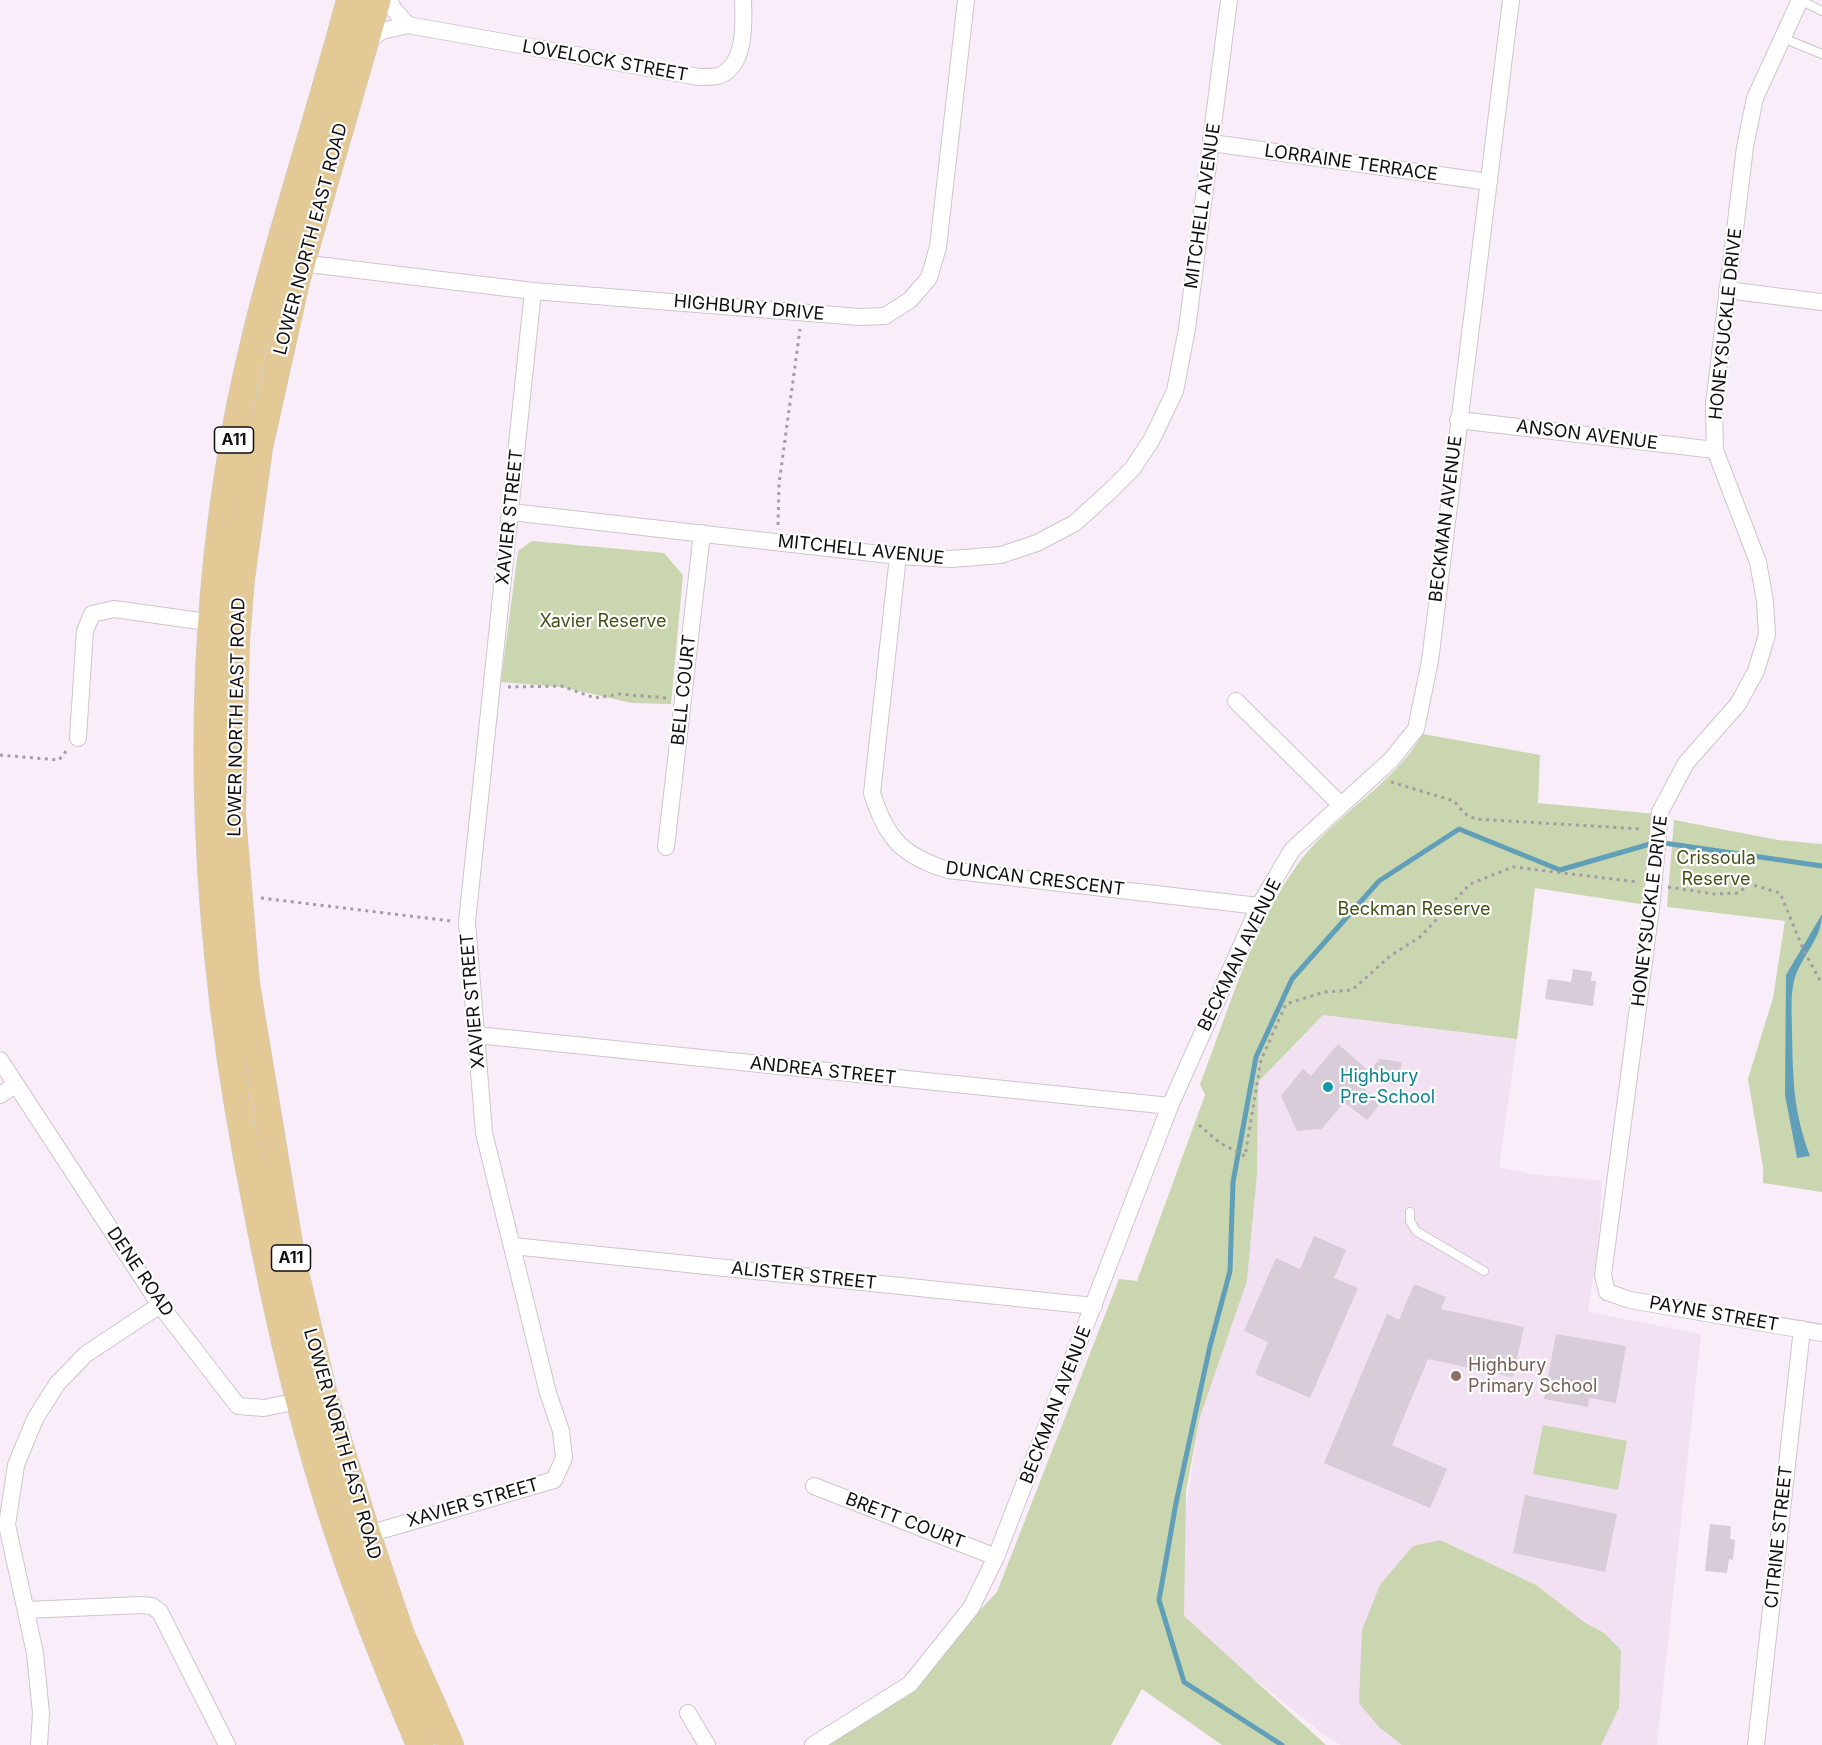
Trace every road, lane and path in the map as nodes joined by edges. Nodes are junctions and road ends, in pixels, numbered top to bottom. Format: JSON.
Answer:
{"nodes":[{"id":1,"x":350,"y":0,"type":"edge"},
{"id":2,"x":377,"y":0,"type":"edge"},
{"id":3,"x":388,"y":0,"type":"edge"},
{"id":4,"x":743,"y":0,"type":"edge"},
{"id":5,"x":966,"y":0,"type":"edge"},
{"id":6,"x":1229,"y":0,"type":"edge"},
{"id":7,"x":1510,"y":0,"type":"edge"},
{"id":8,"x":1800,"y":0,"type":"edge"},
{"id":9,"x":1822,"y":11,"type":"edge"},
{"id":10,"x":408,"y":25,"type":"junction"},
{"id":11,"x":1783,"y":38,"type":"junction"},
{"id":12,"x":365,"y":43,"type":"junction"},
{"id":13,"x":1822,"y":54,"type":"edge"},
{"id":14,"x":1212,"y":143,"type":"junction"},
{"id":15,"x":1489,"y":182,"type":"junction"},
{"id":16,"x":288,"y":262,"type":"junction"},
{"id":17,"x":1727,"y":290,"type":"junction"},
{"id":18,"x":533,"y":291,"type":"junction"},
{"id":19,"x":1822,"y":302,"type":"edge"},
{"id":20,"x":803,"y":312,"type":"junction"},
{"id":21,"x":1458,"y":420,"type":"junction"},
{"id":22,"x":1715,"y":450,"type":"junction"},
{"id":23,"x":512,"y":512,"type":"junction"},
{"id":24,"x":702,"y":533,"type":"junction"},
{"id":25,"x":777,"y":542,"type":"junction"},
{"id":26,"x":898,"y":556,"type":"junction"},
{"id":27,"x":224,"y":624,"type":"junction"},
{"id":28,"x":492,"y":685,"type":"junction"},
{"id":29,"x":683,"y":700,"type":"junction"},
{"id":30,"x":1236,"y":701,"type":"dead end"},
{"id":31,"x":78,"y":738,"type":"joint"},
{"id":32,"x":0,"y":755,"type":"edge"},
{"id":33,"x":1371,"y":777,"type":"junction"},
{"id":34,"x":1340,"y":804,"type":"junction"},
{"id":35,"x":1658,"y":830,"type":"junction"},
{"id":36,"x":666,"y":848,"type":"dead end"},
{"id":37,"x":1653,"y":885,"type":"junction"},
{"id":38,"x":253,"y":898,"type":"dead end"},
{"id":39,"x":1259,"y":906,"type":"junction"},
{"id":40,"x":467,"y":922,"type":"junction"},
{"id":41,"x":1822,"y":984,"type":"edge"},
{"id":42,"x":477,"y":1035,"type":"junction"},
{"id":43,"x":0,"y":1060,"type":"edge"},
{"id":44,"x":15,"y":1085,"type":"junction"},
{"id":45,"x":0,"y":1095,"type":"edge"},
{"id":46,"x":1170,"y":1106,"type":"junction"},
{"id":47,"x":1199,"y":1125,"type":"dead end"},
{"id":48,"x":1410,"y":1212,"type":"dead end"},
{"id":49,"x":513,"y":1246,"type":"junction"},
{"id":50,"x":1484,"y":1271,"type":"dead end"},
{"id":51,"x":1607,"y":1292,"type":"joint"},
{"id":52,"x":160,"y":1305,"type":"junction"},
{"id":53,"x":1094,"y":1306,"type":"junction"},
{"id":54,"x":1802,"y":1329,"type":"junction"},
{"id":55,"x":1822,"y":1333,"type":"edge"},
{"id":56,"x":312,"y":1398,"type":"junction"},
{"id":57,"x":814,"y":1486,"type":"dead end"},
{"id":58,"x":367,"y":1534,"type":"junction"},
{"id":59,"x":341,"y":1541,"type":"junction"},
{"id":60,"x":996,"y":1557,"type":"junction"},
{"id":61,"x":26,"y":1610,"type":"junction"},
{"id":62,"x":688,"y":1713,"type":"dead end"},
{"id":63,"x":39,"y":1745,"type":"edge"},
{"id":64,"x":227,"y":1745,"type":"edge"},
{"id":65,"x":420,"y":1745,"type":"edge"},
{"id":66,"x":450,"y":1745,"type":"edge"},
{"id":67,"x":707,"y":1745,"type":"edge"},
{"id":68,"x":813,"y":1745,"type":"edge"},
{"id":69,"x":1756,"y":1745,"type":"edge"}],
"edges":[{"from":1,"to":16,"type":"main road","name":"LOWER NORTH EAST ROAD","number":"A11"},
{"from":2,"to":12,"type":"main road","name":"LOWER NORTH EAST ROAD","number":"A11"},
{"from":3,"to":10,"type":"street"},
{"from":4,"to":10,"type":"street","name":"LOVELOCK STREET"},
{"from":5,"to":20,"type":"street","name":"HIGHBURY DRIVE"},
{"from":6,"to":14,"type":"street","name":"MITCHELL AVENUE"},
{"from":7,"to":15,"type":"street","name":"BECKMAN AVENUE"},
{"from":8,"to":9,"type":"lane","name":"HONEYSUCKLE DRIVE"},
{"from":8,"to":11,"type":"street","name":"HONEYSUCKLE DRIVE"},
{"from":10,"to":12,"type":"street","name":"LOVELOCK STREET"},
{"from":11,"to":13,"type":"lane"},
{"from":11,"to":17,"type":"street","name":"HONEYSUCKLE DRIVE"},
{"from":12,"to":16,"type":"main road","name":"LOWER NORTH EAST ROAD","number":"A11"},
{"from":14,"to":15,"type":"street","name":"LORRAINE TERRACE"},
{"from":14,"to":26,"type":"street","name":"MITCHELL AVENUE"},
{"from":15,"to":21,"type":"street","name":"BECKMAN AVENUE"},
{"from":16,"to":18,"type":"street","name":"HIGHBURY DRIVE"},
{"from":16,"to":27,"type":"main road","name":"LOWER NORTH EAST ROAD","number":"A11"},
{"from":17,"to":19,"type":"street"},
{"from":17,"to":22,"type":"street","name":"HONEYSUCKLE DRIVE"},
{"from":18,"to":20,"type":"street","name":"HIGHBURY DRIVE"},
{"from":18,"to":23,"type":"street","name":"XAVIER STREET"},
{"from":20,"to":25,"type":"path"},
{"from":21,"to":22,"type":"street","name":"ANSON AVENUE"},
{"from":21,"to":33,"type":"street","name":"BECKMAN AVENUE"},
{"from":22,"to":35,"type":"street","name":"HONEYSUCKLE DRIVE"},
{"from":23,"to":24,"type":"street","name":"MITCHELL AVENUE"},
{"from":23,"to":28,"type":"street","name":"XAVIER STREET"},
{"from":24,"to":25,"type":"street","name":"MITCHELL AVENUE"},
{"from":24,"to":29,"type":"street","name":"BELL COURT"},
{"from":25,"to":26,"type":"street","name":"MITCHELL AVENUE"},
{"from":26,"to":39,"type":"street","name":"DUNCAN CRESCENT"},
{"from":27,"to":31,"type":"street"},
{"from":27,"to":56,"type":"main road","name":"LOWER NORTH EAST ROAD","number":"A11"},
{"from":28,"to":29,"type":"path"},
{"from":28,"to":40,"type":"street","name":"XAVIER STREET"},
{"from":29,"to":36,"type":"street","name":"BELL COURT"},
{"from":30,"to":34,"type":"street"},
{"from":31,"to":32,"type":"path"},
{"from":33,"to":34,"type":"street","name":"BECKMAN AVENUE"},
{"from":33,"to":35,"type":"path"},
{"from":34,"to":39,"type":"street","name":"BECKMAN AVENUE"},
{"from":35,"to":37,"type":"street","name":"HONEYSUCKLE DRIVE"},
{"from":37,"to":41,"type":"path"},
{"from":37,"to":47,"type":"path"},
{"from":37,"to":51,"type":"street","name":"HONEYSUCKLE DRIVE"},
{"from":38,"to":40,"type":"path"},
{"from":39,"to":46,"type":"street","name":"BECKMAN AVENUE"},
{"from":40,"to":42,"type":"street","name":"XAVIER STREET"},
{"from":42,"to":46,"type":"street","name":"ANDREA STREET"},
{"from":42,"to":49,"type":"street","name":"XAVIER STREET"},
{"from":43,"to":44,"type":"street","name":"DENE ROAD"},
{"from":44,"to":45,"type":"street"},
{"from":44,"to":52,"type":"street","name":"DENE ROAD"},
{"from":46,"to":53,"type":"street","name":"BECKMAN AVENUE"},
{"from":48,"to":50,"type":"lane"},
{"from":49,"to":53,"type":"street","name":"ALISTER STREET"},
{"from":49,"to":58,"type":"street","name":"XAVIER STREET"},
{"from":51,"to":54,"type":"street","name":"PAYNE STREET"},
{"from":52,"to":56,"type":"street","name":"DENE ROAD"},
{"from":52,"to":61,"type":"street"},
{"from":53,"to":60,"type":"street","name":"BECKMAN AVENUE"},
{"from":54,"to":55,"type":"street","name":"PAYNE STREET"},
{"from":54,"to":69,"type":"street","name":"CITRINE STREET"},
{"from":56,"to":58,"type":"main road","name":"LOWER NORTH EAST ROAD","number":"A11"},
{"from":56,"to":59,"type":"main road","name":"LOWER NORTH EAST ROAD","number":"A11"},
{"from":57,"to":60,"type":"street","name":"BRETT COURT"},
{"from":58,"to":59,"type":"street","name":"XAVIER STREET"},
{"from":58,"to":66,"type":"main road","name":"LOWER NORTH EAST ROAD","number":"A11"},
{"from":59,"to":65,"type":"main road","name":"LOWER NORTH EAST ROAD","number":"A11"},
{"from":60,"to":68,"type":"street","name":"BECKMAN AVENUE"},
{"from":61,"to":63,"type":"street"},
{"from":61,"to":64,"type":"street"},
{"from":62,"to":67,"type":"street"}]}
